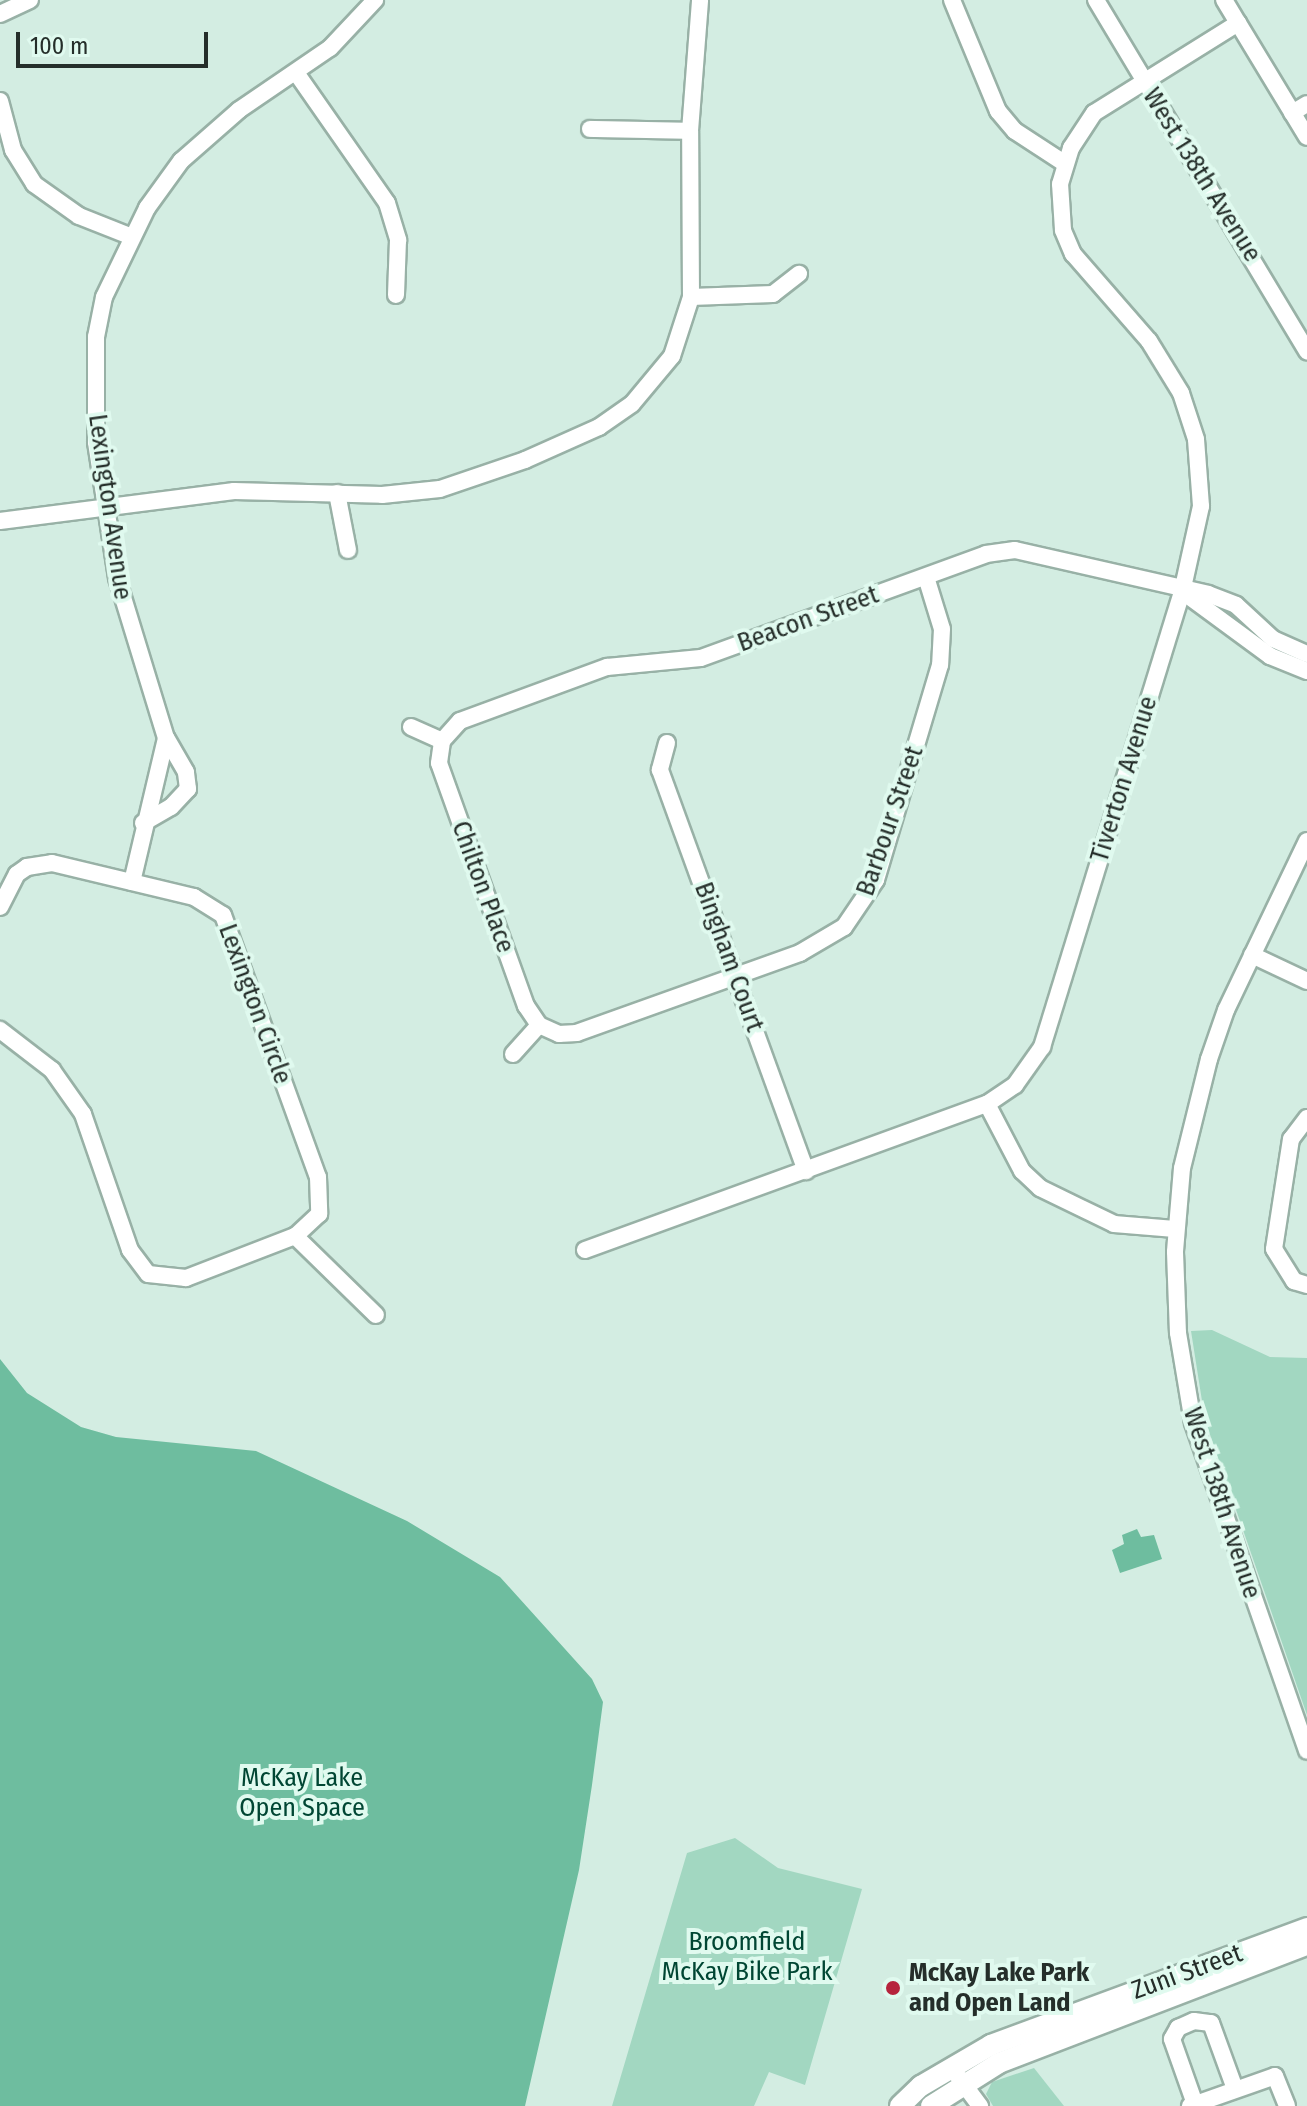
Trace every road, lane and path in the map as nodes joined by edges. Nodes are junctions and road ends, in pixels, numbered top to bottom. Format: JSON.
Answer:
{"nodes":[{"id":1,"x":30,"y":0,"type":"edge"},
{"id":2,"x":375,"y":0,"type":"edge"},
{"id":3,"x":700,"y":0,"type":"edge"},
{"id":4,"x":952,"y":0,"type":"edge"},
{"id":5,"x":1096,"y":0,"type":"edge"},
{"id":6,"x":1224,"y":0,"type":"edge"},
{"id":7,"x":0,"y":14,"type":"edge"},
{"id":8,"x":1238,"y":23,"type":"junction"},
{"id":9,"x":297,"y":74,"type":"junction"},
{"id":10,"x":1144,"y":81,"type":"junction"},
{"id":11,"x":0,"y":101,"type":"edge"},
{"id":12,"x":1300,"y":109,"type":"edge"},
{"id":13,"x":590,"y":129,"type":"dead end"},
{"id":14,"x":690,"y":131,"type":"junction"},
{"id":15,"x":1307,"y":137,"type":"edge"},
{"id":16,"x":1064,"y":163,"type":"junction"},
{"id":17,"x":132,"y":237,"type":"junction"},
{"id":18,"x":799,"y":274,"type":"dead end"},
{"id":19,"x":396,"y":295,"type":"dead end"},
{"id":20,"x":691,"y":297,"type":"junction"},
{"id":21,"x":1307,"y":351,"type":"edge"},
{"id":22,"x":337,"y":493,"type":"junction"},
{"id":23,"x":107,"y":510,"type":"junction"},
{"id":24,"x":0,"y":521,"type":"edge"},
{"id":25,"x":348,"y":550,"type":"dead end"},
{"id":26,"x":926,"y":577,"type":"junction"},
{"id":27,"x":1182,"y":592,"type":"junction"},
{"id":28,"x":1307,"y":654,"type":"edge"},
{"id":29,"x":1307,"y":671,"type":"edge"},
{"id":30,"x":411,"y":727,"type":"dead end"},
{"id":31,"x":166,"y":738,"type":"junction"},
{"id":32,"x":442,"y":741,"type":"junction"},
{"id":33,"x":667,"y":743,"type":"dead end"},
{"id":34,"x":143,"y":823,"type":"junction"},
{"id":35,"x":1307,"y":841,"type":"edge"},
{"id":36,"x":132,"y":882,"type":"junction"},
{"id":37,"x":0,"y":907,"type":"edge"},
{"id":38,"x":1252,"y":955,"type":"junction"},
{"id":39,"x":735,"y":975,"type":"junction"},
{"id":40,"x":1307,"y":981,"type":"edge"},
{"id":41,"x":539,"y":1025,"type":"junction"},
{"id":42,"x":0,"y":1030,"type":"edge"},
{"id":43,"x":513,"y":1054,"type":"dead end"},
{"id":44,"x":987,"y":1104,"type":"junction"},
{"id":45,"x":1306,"y":1118,"type":"edge"},
{"id":46,"x":806,"y":1171,"type":"junction"},
{"id":47,"x":1175,"y":1229,"type":"junction"},
{"id":48,"x":295,"y":1236,"type":"junction"},
{"id":49,"x":585,"y":1250,"type":"dead end"},
{"id":50,"x":1307,"y":1285,"type":"edge"},
{"id":51,"x":376,"y":1315,"type":"dead end"},
{"id":52,"x":1307,"y":1751,"type":"edge"},
{"id":53,"x":1307,"y":1928,"type":"edge"},
{"id":54,"x":1307,"y":1945,"type":"edge"},
{"id":55,"x":957,"y":2075,"type":"junction"},
{"id":56,"x":1235,"y":2089,"type":"junction"},
{"id":57,"x":1192,"y":2105,"type":"edge"},
{"id":58,"x":900,"y":2106,"type":"edge"},
{"id":59,"x":931,"y":2106,"type":"edge"},
{"id":60,"x":980,"y":2106,"type":"edge"},
{"id":61,"x":1287,"y":2106,"type":"edge"}],
"edges":[{"from":1,"to":7,"type":"street"},
{"from":2,"to":9,"type":"street","name":"Lexington Avenue"},
{"from":3,"to":14,"type":"street"},
{"from":4,"to":16,"type":"street"},
{"from":5,"to":10,"type":"street","name":"West 138th Avenue"},
{"from":6,"to":8,"type":"street"},
{"from":8,"to":10,"type":"street","name":"Tiverton Avenue"},
{"from":8,"to":12,"type":"street"},
{"from":9,"to":17,"type":"street","name":"Lexington Avenue"},
{"from":9,"to":19,"type":"street"},
{"from":10,"to":16,"type":"street","name":"Tiverton Avenue"},
{"from":10,"to":21,"type":"street","name":"West 138th Avenue"},
{"from":11,"to":17,"type":"street"},
{"from":12,"to":15,"type":"street"},
{"from":13,"to":14,"type":"street"},
{"from":14,"to":20,"type":"street"},
{"from":16,"to":27,"type":"street","name":"Tiverton Avenue"},
{"from":17,"to":23,"type":"street","name":"Lexington Avenue"},
{"from":18,"to":20,"type":"street"},
{"from":20,"to":22,"type":"street"},
{"from":22,"to":23,"type":"street"},
{"from":22,"to":25,"type":"street"},
{"from":23,"to":24,"type":"street"},
{"from":23,"to":31,"type":"street","name":"Lexington Avenue"},
{"from":26,"to":27,"type":"street","name":"Beacon Street"},
{"from":26,"to":32,"type":"street","name":"Beacon Street"},
{"from":26,"to":39,"type":"street","name":"Barbour Street"},
{"from":27,"to":28,"type":"street","name":"Beacon Street"},
{"from":27,"to":29,"type":"street","name":"Beacon Street"},
{"from":27,"to":44,"type":"street","name":"Tiverton Avenue"},
{"from":30,"to":32,"type":"street"},
{"from":31,"to":34,"type":"street"},
{"from":31,"to":34,"type":"street","name":"Lexington Avenue"},
{"from":32,"to":41,"type":"street","name":"Chilton Place"},
{"from":33,"to":39,"type":"street","name":"Bingham Court"},
{"from":34,"to":36,"type":"street"},
{"from":35,"to":38,"type":"street","name":"West 138th Avenue"},
{"from":36,"to":37,"type":"street","name":"Lexington Circle"},
{"from":36,"to":48,"type":"street","name":"Lexington Circle"},
{"from":38,"to":40,"type":"street"},
{"from":38,"to":47,"type":"street","name":"West 138th Avenue"},
{"from":39,"to":41,"type":"street","name":"Barbour Street"},
{"from":39,"to":46,"type":"street","name":"Bingham Court"},
{"from":41,"to":43,"type":"street"},
{"from":42,"to":48,"type":"street","name":"Lexington Circle"},
{"from":44,"to":46,"type":"street","name":"Tiverton Avenue"},
{"from":44,"to":47,"type":"street"},
{"from":45,"to":50,"type":"street"},
{"from":46,"to":49,"type":"street","name":"Tiverton Avenue"},
{"from":47,"to":52,"type":"street","name":"West 138th Avenue"},
{"from":48,"to":51,"type":"street"},
{"from":53,"to":55,"type":"main road","name":"Zuni Street"},
{"from":54,"to":55,"type":"main road","name":"Zuni Street"},
{"from":55,"to":58,"type":"main road","name":"Zuni Street"},
{"from":55,"to":59,"type":"main road","name":"Zuni Street"},
{"from":55,"to":60,"type":"street"},
{"from":56,"to":57,"type":"street"},
{"from":56,"to":57,"type":"street"},
{"from":56,"to":61,"type":"street"}]}
